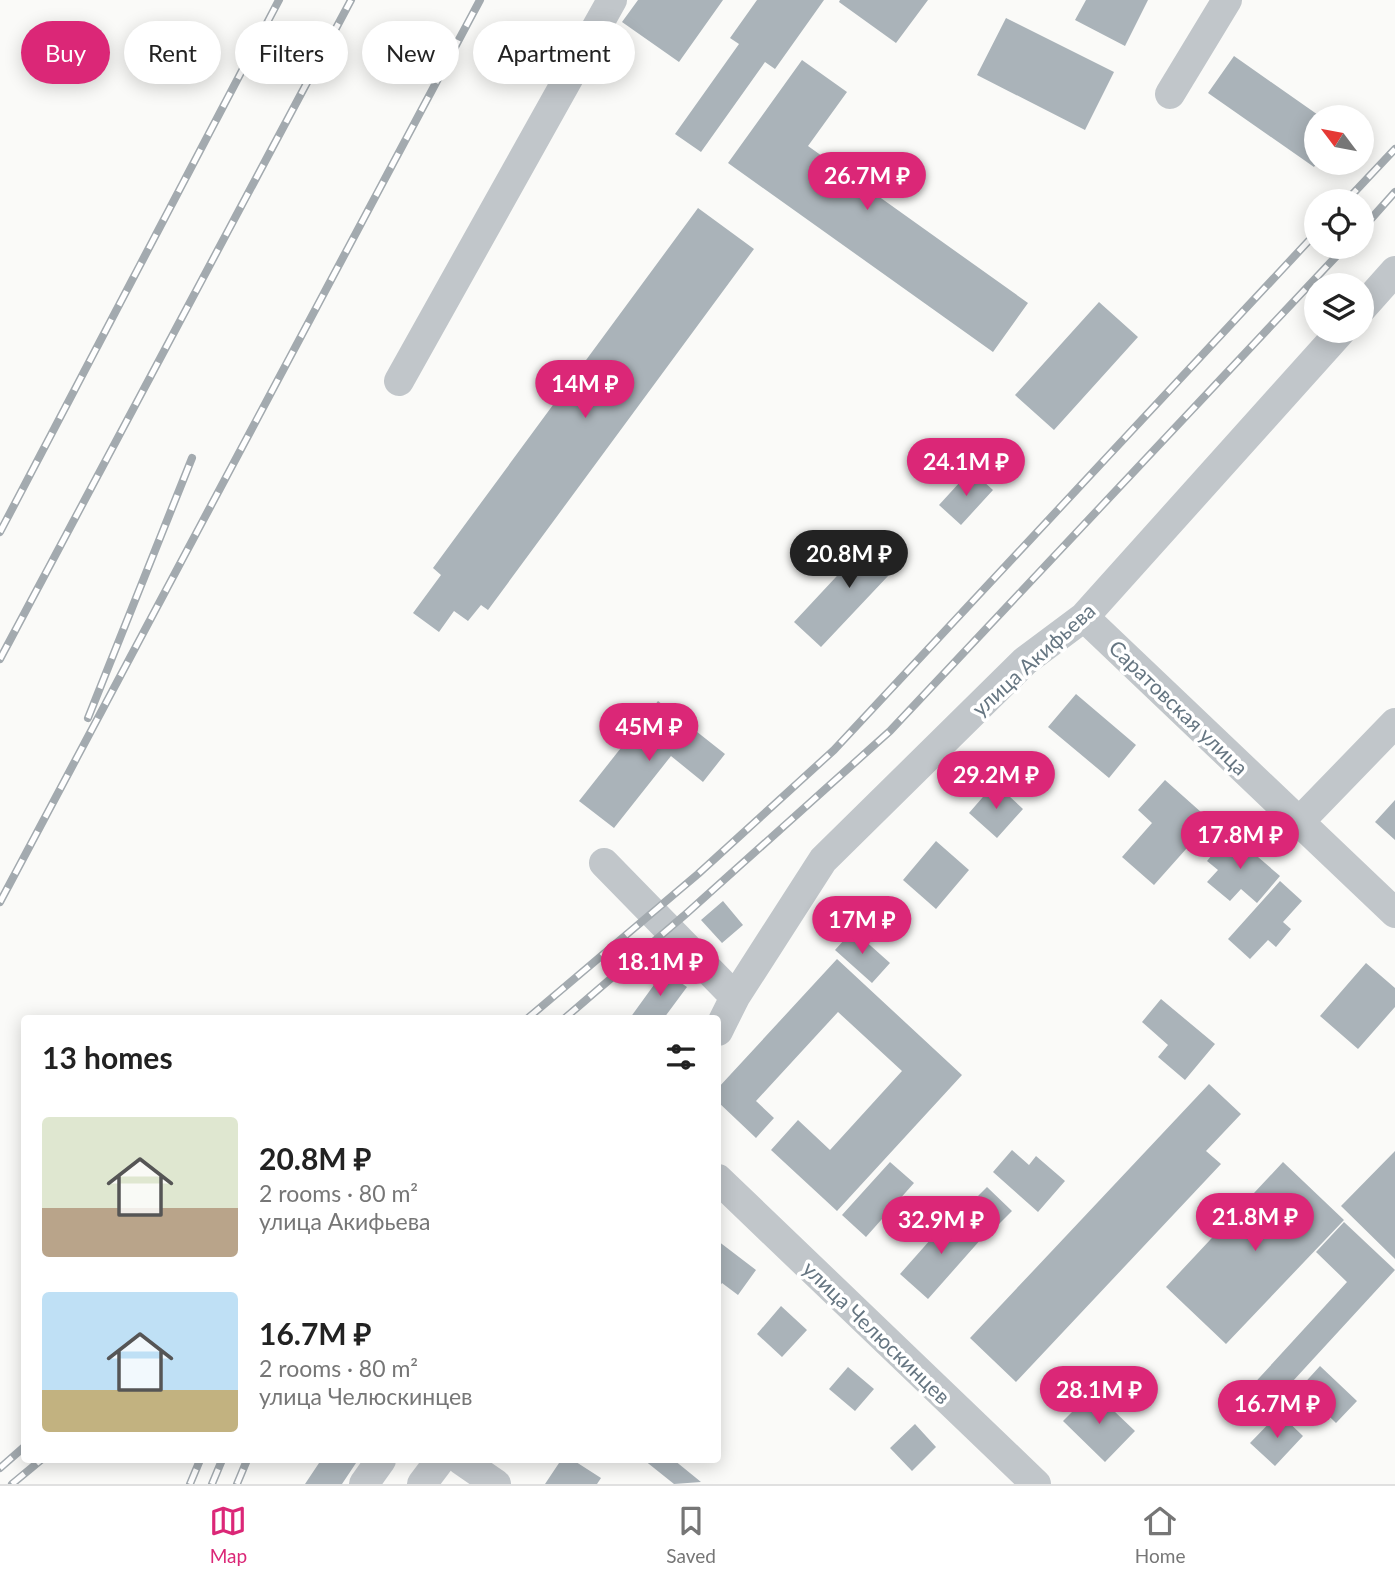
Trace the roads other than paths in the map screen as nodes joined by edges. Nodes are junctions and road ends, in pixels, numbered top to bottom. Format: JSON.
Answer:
{"nodes":[{"id":1,"x":612,"y":0,"type":"edge"},
{"id":2,"x":1227,"y":0,"type":"edge"},
{"id":3,"x":1170,"y":94,"type":"dead end"},
{"id":4,"x":1395,"y":271,"type":"edge"},
{"id":5,"x":1374,"y":295,"type":"edge"},
{"id":6,"x":1330,"y":343,"type":"edge"},
{"id":7,"x":399,"y":381,"type":"dead end"},
{"id":8,"x":1084,"y":617,"type":"junction"},
{"id":9,"x":1395,"y":723,"type":"edge"},
{"id":10,"x":1299,"y":821,"type":"junction"},
{"id":11,"x":604,"y":863,"type":"dead end"},
{"id":12,"x":1395,"y":913,"type":"edge"},
{"id":13,"x":735,"y":997,"type":"junction"},
{"id":14,"x":721,"y":1025,"type":"edge"},
{"id":15,"x":721,"y":1182,"type":"edge"},
{"id":16,"x":379,"y":1463,"type":"edge"},
{"id":17,"x":438,"y":1463,"type":"edge"},
{"id":18,"x":465,"y":1463,"type":"edge"},
{"id":19,"x":364,"y":1484,"type":"edge"},
{"id":20,"x":422,"y":1484,"type":"edge"},
{"id":21,"x":496,"y":1484,"type":"edge"},
{"id":22,"x":1036,"y":1484,"type":"edge"}],
"edges":[{"from":1,"to":7,"type":"street"},
{"from":2,"to":3,"type":"street"},
{"from":4,"to":5,"type":"street"},
{"from":6,"to":8,"type":"street","name":"улица Акифьева"},
{"from":8,"to":10,"type":"street","name":"Саратовская улица"},
{"from":8,"to":13,"type":"street","name":"улица Акифьева"},
{"from":9,"to":10,"type":"street"},
{"from":10,"to":12,"type":"street","name":"Саратовская улица"},
{"from":11,"to":13,"type":"street"},
{"from":13,"to":14,"type":"street","name":"улица Акифьева"},
{"from":15,"to":22,"type":"street","name":"улица Челюскинцев"},
{"from":16,"to":19,"type":"street"},
{"from":17,"to":20,"type":"street"},
{"from":18,"to":21,"type":"street"}]}
